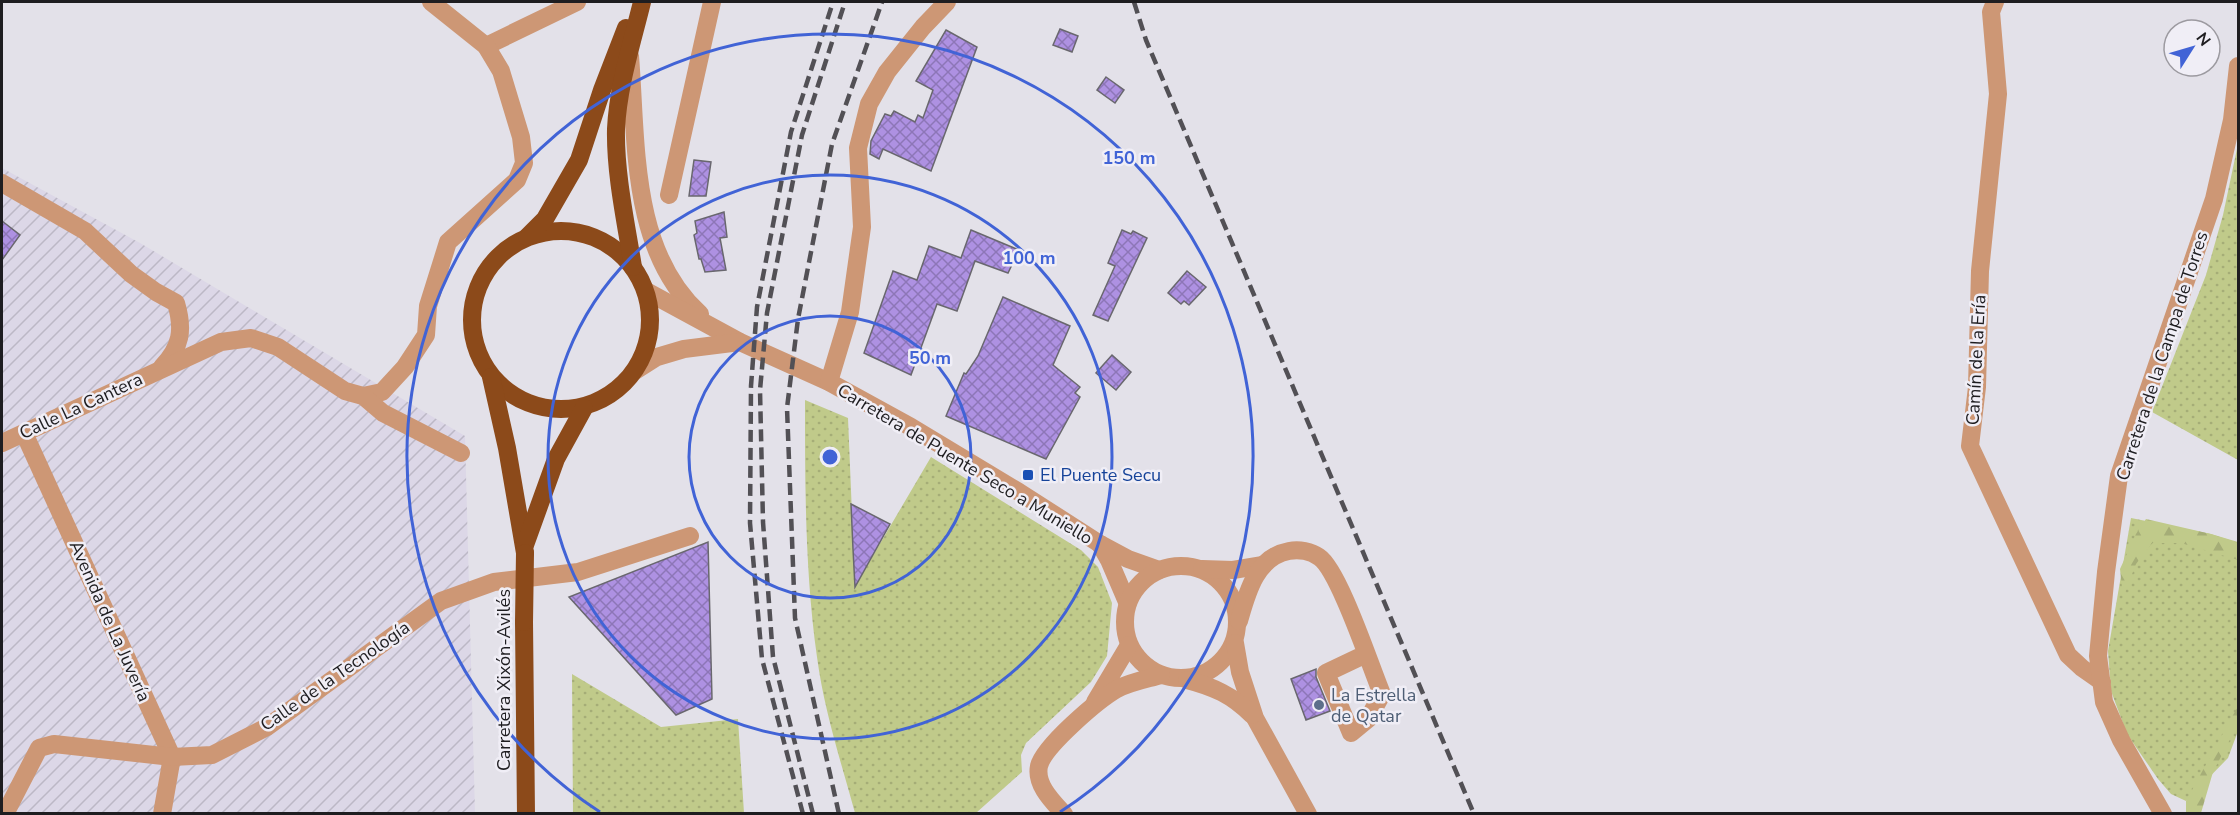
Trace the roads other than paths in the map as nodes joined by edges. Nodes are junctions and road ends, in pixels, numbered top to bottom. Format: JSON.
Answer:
{"nodes":[{"id":1,"x":431,"y":2,"type":"edge"},
{"id":2,"x":577,"y":2,"type":"edge"},
{"id":3,"x":636,"y":2,"type":"edge"},
{"id":4,"x":642,"y":2,"type":"edge"},
{"id":5,"x":712,"y":2,"type":"edge"},
{"id":6,"x":947,"y":2,"type":"edge"},
{"id":7,"x":1995,"y":2,"type":"edge"},
{"id":8,"x":486,"y":46,"type":"junction"},
{"id":9,"x":630,"y":53,"type":"junction"},
{"id":10,"x":2238,"y":66,"type":"edge"},
{"id":11,"x":2,"y":183,"type":"edge"},
{"id":12,"x":669,"y":195,"type":"dead end"},
{"id":13,"x":527,"y":237,"type":"junction"},
{"id":14,"x":633,"y":267,"type":"junction"},
{"id":15,"x":646,"y":291,"type":"junction"},
{"id":16,"x":720,"y":331,"type":"junction"},
{"id":17,"x":740,"y":342,"type":"junction"},
{"id":18,"x":160,"y":369,"type":"junction"},
{"id":19,"x":635,"y":371,"type":"junction"},
{"id":20,"x":491,"y":377,"type":"junction"},
{"id":21,"x":829,"y":382,"type":"junction"},
{"id":22,"x":363,"y":396,"type":"junction"},
{"id":23,"x":584,"y":408,"type":"junction"},
{"id":24,"x":24,"y":433,"type":"junction"},
{"id":25,"x":2,"y":443,"type":"edge"},
{"id":26,"x":461,"y":453,"type":"dead end"},
{"id":27,"x":690,"y":536,"type":"dead end"},
{"id":28,"x":1100,"y":544,"type":"junction"},
{"id":29,"x":525,"y":550,"type":"junction"},
{"id":30,"x":1263,"y":565,"type":"junction"},
{"id":31,"x":1202,"y":569,"type":"junction"},
{"id":32,"x":1159,"y":570,"type":"junction"},
{"id":33,"x":1127,"y":602,"type":"junction"},
{"id":34,"x":1239,"y":621,"type":"junction"},
{"id":35,"x":1235,"y":643,"type":"junction"},
{"id":36,"x":1129,"y":645,"type":"junction"},
{"id":37,"x":1366,"y":654,"type":"junction"},
{"id":38,"x":1161,"y":675,"type":"junction"},
{"id":39,"x":1183,"y":679,"type":"junction"},
{"id":40,"x":2102,"y":682,"type":"junction"},
{"id":41,"x":1093,"y":705,"type":"junction"},
{"id":42,"x":1255,"y":718,"type":"junction"},
{"id":43,"x":172,"y":757,"type":"junction"},
{"id":44,"x":5,"y":813,"type":"edge"},
{"id":45,"x":162,"y":813,"type":"edge"},
{"id":46,"x":526,"y":813,"type":"edge"},
{"id":47,"x":1064,"y":813,"type":"edge"},
{"id":48,"x":1308,"y":813,"type":"edge"},
{"id":49,"x":2163,"y":813,"type":"edge"}],
"edges":[{"from":1,"to":8,"type":"street"},
{"from":2,"to":8,"type":"street"},
{"from":3,"to":13,"type":"highway"},
{"from":4,"to":9,"type":"highway"},
{"from":5,"to":12,"type":"street"},
{"from":6,"to":21,"type":"street"},
{"from":7,"to":40,"type":"street","name":"Camín de la Ería"},
{"from":8,"to":22,"type":"street"},
{"from":9,"to":14,"type":"highway"},
{"from":9,"to":16,"type":"street"},
{"from":10,"to":40,"type":"street","name":"Carretera de la Campa de Torres"},
{"from":11,"to":18,"type":"street"},
{"from":13,"to":14,"type":"highway"},
{"from":13,"to":20,"type":"highway"},
{"from":14,"to":15,"type":"highway"},
{"from":15,"to":16,"type":"street"},
{"from":15,"to":19,"type":"highway"},
{"from":16,"to":17,"type":"street","name":"Carretera de Puente Seco a Muniello"},
{"from":17,"to":19,"type":"street"},
{"from":17,"to":21,"type":"street","name":"Carretera de Puente Seco a Muniello"},
{"from":18,"to":22,"type":"street","name":"Calle La Cantera"},
{"from":18,"to":24,"type":"street","name":"Calle La Cantera"},
{"from":19,"to":23,"type":"highway"},
{"from":20,"to":23,"type":"highway"},
{"from":20,"to":29,"type":"highway","name":"Carretera Xixón-Avilés"},
{"from":21,"to":28,"type":"street","name":"Carretera de Puente Seco a Muniello"},
{"from":22,"to":26,"type":"street","name":"Calle La Cantera"},
{"from":23,"to":29,"type":"highway","name":"Carretera Xixón-Avilés"},
{"from":24,"to":25,"type":"street","name":"Calle La Cantera"},
{"from":24,"to":43,"type":"street","name":"Avenida de La Juvería"},
{"from":27,"to":43,"type":"street","name":"Calle de la Tecnología"},
{"from":28,"to":32,"type":"street"},
{"from":28,"to":33,"type":"street","name":"Carretera de Puente Seco a Muniello"},
{"from":29,"to":46,"type":"highway","name":"Carretera Xixón-Avilés","bridge":true},
{"from":30,"to":31,"type":"street"},
{"from":30,"to":34,"type":"street"},
{"from":30,"to":37,"type":"street"},
{"from":31,"to":32,"type":"street"},
{"from":31,"to":34,"type":"street"},
{"from":32,"to":33,"type":"street"},
{"from":33,"to":36,"type":"street"},
{"from":34,"to":35,"type":"street"},
{"from":35,"to":39,"type":"street"},
{"from":35,"to":42,"type":"street"},
{"from":36,"to":38,"type":"street"},
{"from":36,"to":41,"type":"street"},
{"from":37,"to":37,"type":"street"},
{"from":38,"to":39,"type":"street"},
{"from":38,"to":41,"type":"street"},
{"from":39,"to":42,"type":"street"},
{"from":40,"to":49,"type":"street","name":"Carretera de la Campa de Torres"},
{"from":41,"to":47,"type":"street"},
{"from":42,"to":48,"type":"street"},
{"from":43,"to":44,"type":"street","name":"Calle de la Tecnología"},
{"from":43,"to":45,"type":"street"}]}
